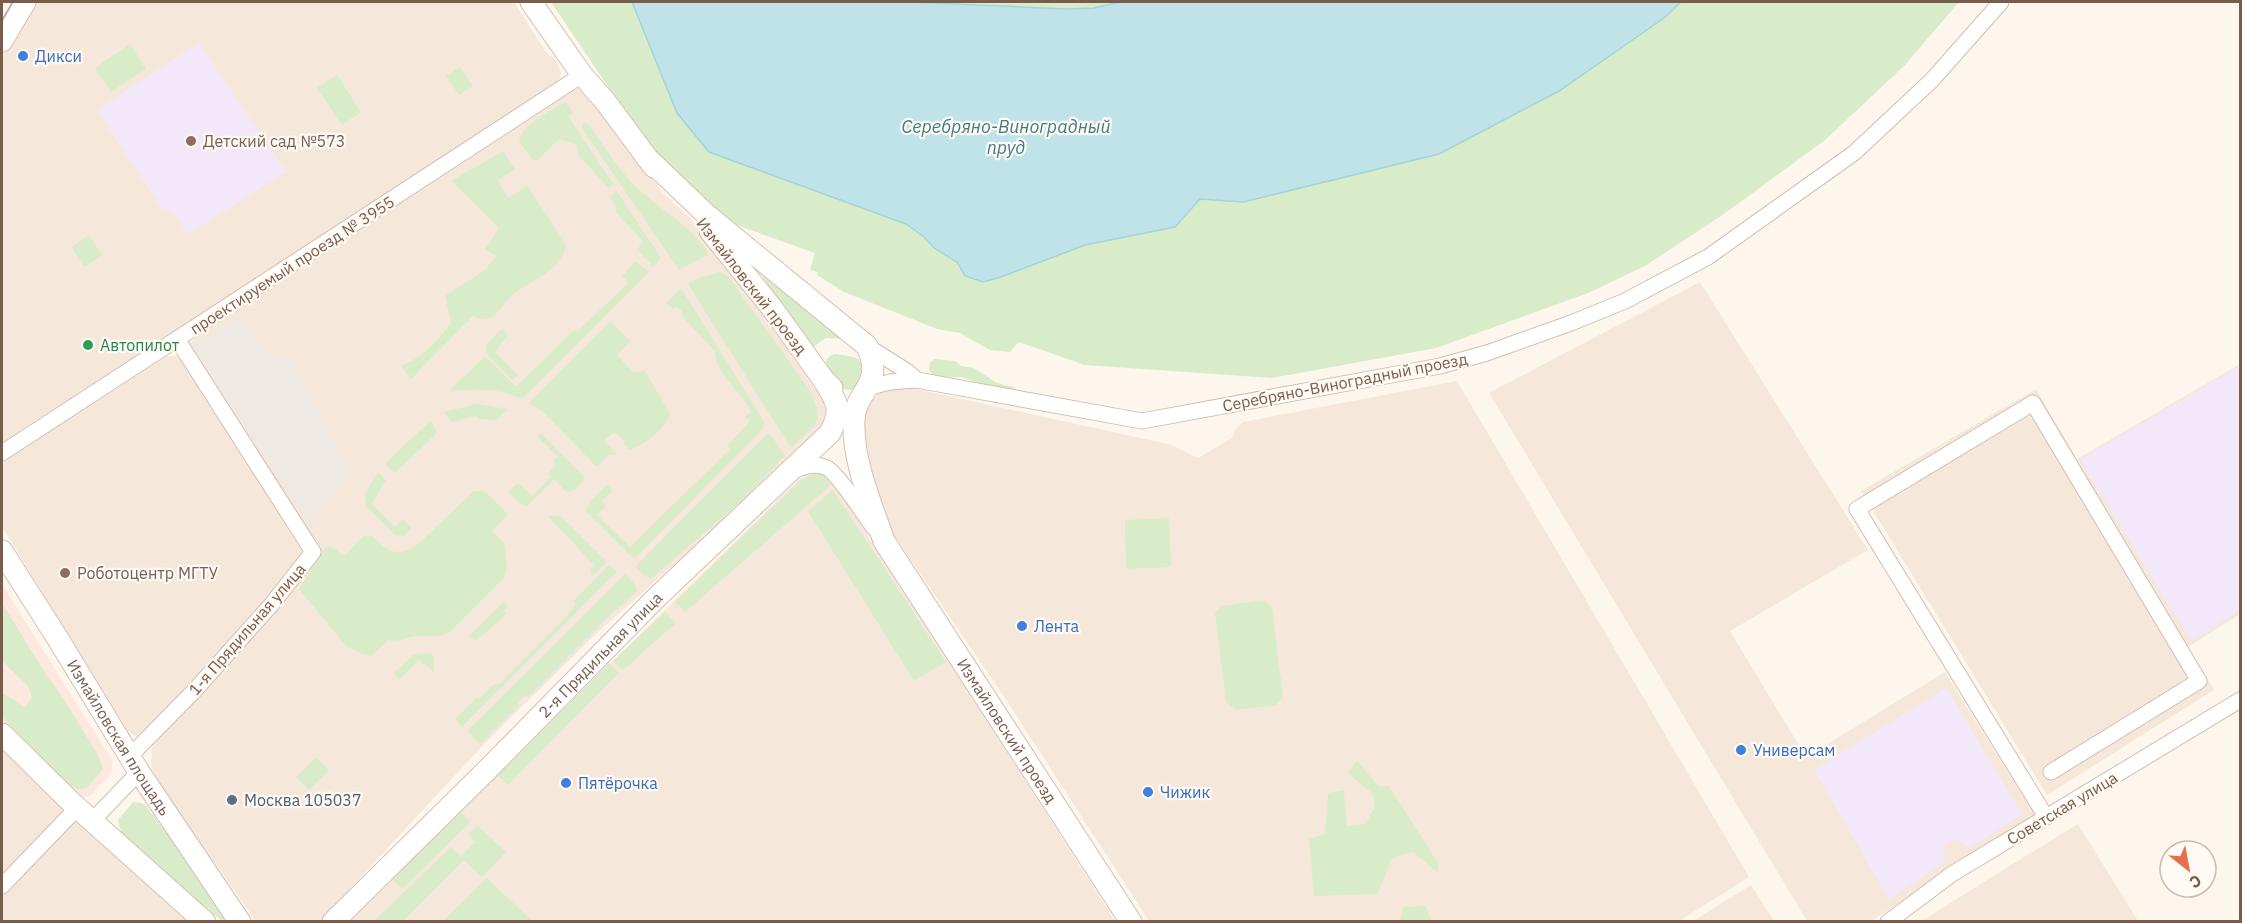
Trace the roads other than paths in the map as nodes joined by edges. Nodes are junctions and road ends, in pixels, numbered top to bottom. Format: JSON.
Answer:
{"nodes":[{"id":1,"x":26,"y":2,"type":"edge"},
{"id":2,"x":531,"y":2,"type":"edge"},
{"id":3,"x":2001,"y":2,"type":"edge"},
{"id":4,"x":2,"y":41,"type":"edge"},
{"id":5,"x":582,"y":75,"type":"junction"},
{"id":6,"x":645,"y":156,"type":"junction"},
{"id":7,"x":177,"y":339,"type":"junction"},
{"id":8,"x":867,"y":346,"type":"junction"},
{"id":9,"x":823,"y":379,"type":"junction"},
{"id":10,"x":917,"y":380,"type":"junction"},
{"id":11,"x":866,"y":390,"type":"junction"},
{"id":12,"x":2,"y":453,"type":"edge"},
{"id":13,"x":790,"y":472,"type":"junction"},
{"id":14,"x":885,"y":541,"type":"junction"},
{"id":15,"x":2,"y":551,"type":"edge"},
{"id":16,"x":2241,"y":700,"type":"edge"},
{"id":17,"x":2,"y":734,"type":"edge"},
{"id":18,"x":134,"y":764,"type":"junction"},
{"id":19,"x":2051,"y":772,"type":"dead end"},
{"id":20,"x":85,"y":814,"type":"junction"},
{"id":21,"x":2046,"y":817,"type":"junction"},
{"id":22,"x":2,"y":886,"type":"edge"},
{"id":23,"x":205,"y":921,"type":"edge"},
{"id":24,"x":240,"y":921,"type":"edge"},
{"id":25,"x":333,"y":921,"type":"edge"},
{"id":26,"x":1131,"y":921,"type":"edge"},
{"id":27,"x":1888,"y":921,"type":"edge"}],
"edges":[{"from":1,"to":4,"type":"street"},
{"from":2,"to":5,"type":"street","name":"Измайловский проезд"},
{"from":3,"to":10,"type":"street","name":"Серебряно-Виноградный проезд"},
{"from":5,"to":6,"type":"street","name":"Измайловский проезд"},
{"from":5,"to":7,"type":"street","name":"проектируемый проезд № 3955"},
{"from":6,"to":8,"type":"street","name":"Измайловский проезд"},
{"from":6,"to":9,"type":"street","name":"Измайловский проезд"},
{"from":7,"to":12,"type":"street","name":"проектируемый проезд № 3955"},
{"from":7,"to":18,"type":"street","name":"1-я Прядильная улица"},
{"from":8,"to":10,"type":"street","name":"Измайловский проезд"},
{"from":8,"to":11,"type":"street","name":"Измайловский проезд"},
{"from":9,"to":11,"type":"street","name":"Измайловский проезд"},
{"from":9,"to":13,"type":"street","name":"2-я Прядильная улица"},
{"from":10,"to":11,"type":"street","name":"Серебряно-Виноградный проезд"},
{"from":11,"to":14,"type":"street","name":"Измайловский проезд"},
{"from":13,"to":14,"type":"street","name":"Измайловский проезд"},
{"from":13,"to":25,"type":"street","name":"2-я Прядильная улица"},
{"from":14,"to":26,"type":"street","name":"Измайловский проезд"},
{"from":15,"to":18,"type":"street","name":"Измайловская площадь"},
{"from":16,"to":21,"type":"street","name":"Советская улица"},
{"from":17,"to":20,"type":"street"},
{"from":18,"to":20,"type":"street","name":"1-я Прядильная улица"},
{"from":18,"to":24,"type":"street","name":"Измайловская площадь"},
{"from":19,"to":21,"type":"street"},
{"from":20,"to":22,"type":"street","name":"1-я Прядильная улица"},
{"from":20,"to":23,"type":"street"},
{"from":21,"to":27,"type":"street","name":"Советская улица"}]}
